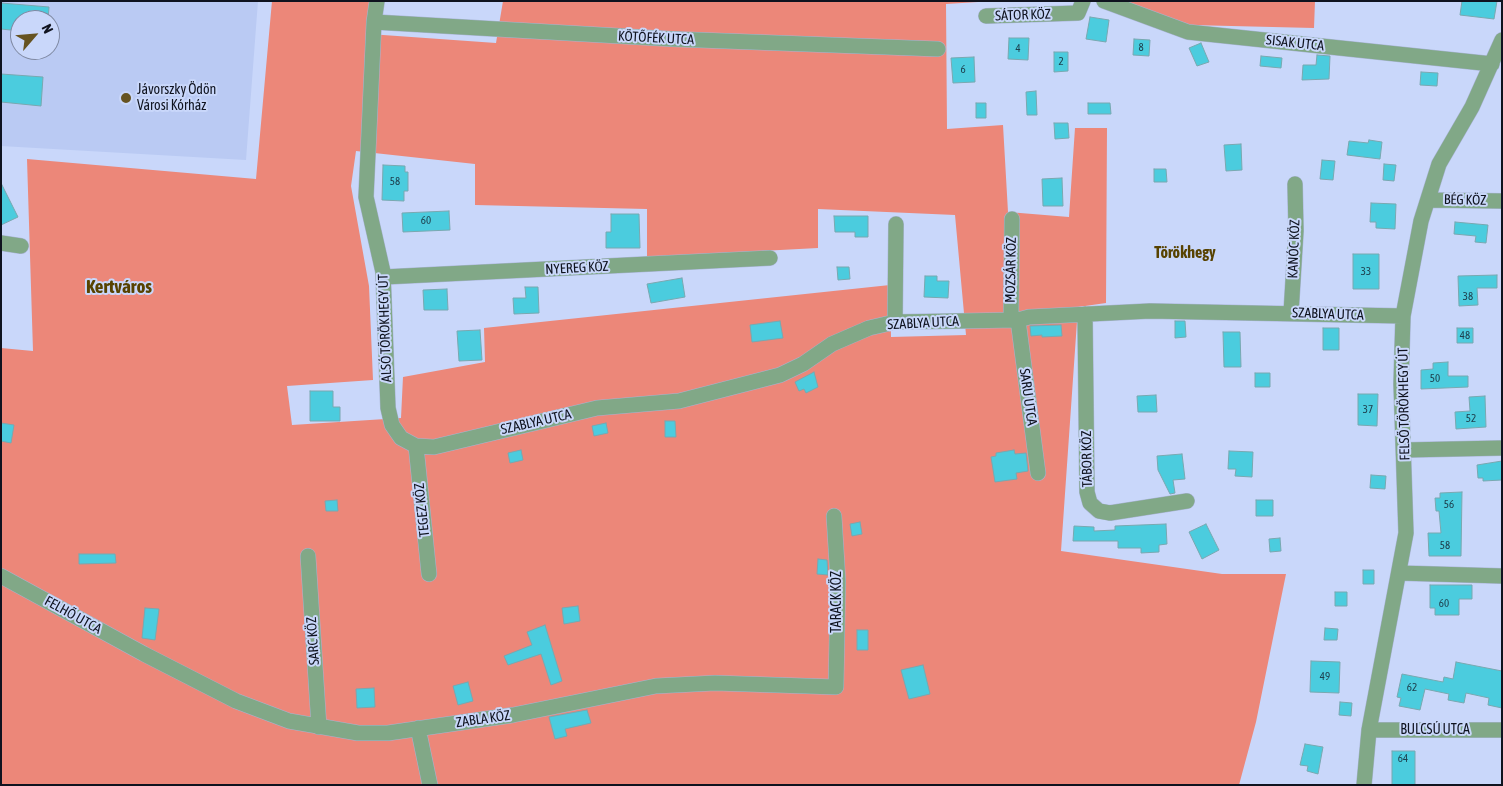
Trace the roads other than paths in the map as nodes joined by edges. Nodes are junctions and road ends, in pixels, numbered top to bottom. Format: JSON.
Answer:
{"nodes":[{"id":1,"x":377,"y":1,"type":"edge"},
{"id":2,"x":1083,"y":1,"type":"edge"},
{"id":3,"x":1104,"y":1,"type":"edge"},
{"id":4,"x":986,"y":16,"type":"dead end"},
{"id":5,"x":374,"y":22,"type":"junction"},
{"id":6,"x":1502,"y":40,"type":"edge"},
{"id":7,"x":938,"y":49,"type":"dead end"},
{"id":8,"x":1492,"y":64,"type":"junction"},
{"id":9,"x":1295,"y":184,"type":"dead end"},
{"id":10,"x":1428,"y":200,"type":"junction"},
{"id":11,"x":1502,"y":201,"type":"edge"},
{"id":12,"x":1012,"y":219,"type":"dead end"},
{"id":13,"x":896,"y":224,"type":"dead end"},
{"id":14,"x":1,"y":243,"type":"edge"},
{"id":15,"x":21,"y":246,"type":"dead end"},
{"id":16,"x":770,"y":258,"type":"dead end"},
{"id":17,"x":384,"y":277,"type":"junction"},
{"id":18,"x":1291,"y":313,"type":"junction"},
{"id":19,"x":1085,"y":314,"type":"junction"},
{"id":20,"x":1403,"y":316,"type":"junction"},
{"id":21,"x":1014,"y":320,"type":"junction"},
{"id":22,"x":895,"y":322,"type":"junction"},
{"id":23,"x":416,"y":446,"type":"junction"},
{"id":24,"x":1502,"y":448,"type":"edge"},
{"id":25,"x":1405,"y":450,"type":"junction"},
{"id":26,"x":1038,"y":473,"type":"dead end"},
{"id":27,"x":1187,"y":501,"type":"dead end"},
{"id":28,"x":834,"y":516,"type":"dead end"},
{"id":29,"x":308,"y":556,"type":"dead end"},
{"id":30,"x":1400,"y":573,"type":"junction"},
{"id":31,"x":429,"y":574,"type":"dead end"},
{"id":32,"x":1,"y":576,"type":"edge"},
{"id":33,"x":1502,"y":576,"type":"edge"},
{"id":34,"x":144,"y":654,"type":"joint"},
{"id":35,"x":836,"y":687,"type":"joint"},
{"id":36,"x":319,"y":727,"type":"junction"},
{"id":37,"x":418,"y":728,"type":"junction"},
{"id":38,"x":1369,"y":730,"type":"junction"},
{"id":39,"x":1502,"y":730,"type":"edge"},
{"id":40,"x":430,"y":785,"type":"edge"},
{"id":41,"x":1364,"y":785,"type":"edge"}],
"edges":[{"from":1,"to":5,"type":"street","name":"ALSÓ TÖRÖKHEGY ÚT"},
{"from":2,"to":4,"type":"street","name":"SÁTOR KÖZ"},
{"from":3,"to":8,"type":"street","name":"SISAK UTCA"},
{"from":5,"to":7,"type":"street","name":"KÖTŐFÉK UTCA"},
{"from":5,"to":17,"type":"street","name":"ALSÓ TÖRÖKHEGY ÚT"},
{"from":6,"to":8,"type":"street","name":"FELSŐ TÖRÖKHEGY ÚT"},
{"from":8,"to":10,"type":"street","name":"FELSŐ TÖRÖKHEGY ÚT"},
{"from":9,"to":18,"type":"street","name":"KANÓC KÖZ"},
{"from":10,"to":11,"type":"street","name":"BÉG KÖZ"},
{"from":10,"to":20,"type":"street","name":"FELSŐ TÖRÖKHEGY ÚT"},
{"from":12,"to":21,"type":"street","name":"MOZSÁR KÖZ"},
{"from":13,"to":22,"type":"street"},
{"from":14,"to":15,"type":"street"},
{"from":16,"to":17,"type":"street","name":"NYEREG KÖZ"},
{"from":17,"to":23,"type":"street","name":"ALSÓ TÖRÖKHEGY ÚT"},
{"from":18,"to":19,"type":"street","name":"SZABLYA UTCA"},
{"from":18,"to":20,"type":"street","name":"SZABLYA UTCA"},
{"from":19,"to":21,"type":"street","name":"SZABLYA UTCA"},
{"from":19,"to":27,"type":"street","name":"TÁBOR KÖZ"},
{"from":20,"to":25,"type":"street","name":"FELSŐ TÖRÖKHEGY ÚT"},
{"from":21,"to":22,"type":"street","name":"SZABLYA UTCA"},
{"from":21,"to":26,"type":"street","name":"SARU UTCA"},
{"from":22,"to":23,"type":"street","name":"SZABLYA UTCA"},
{"from":23,"to":31,"type":"street","name":"TEGEZ KÖZ"},
{"from":24,"to":25,"type":"street"},
{"from":25,"to":30,"type":"street","name":"FELSŐ TÖRÖKHEGY ÚT"},
{"from":28,"to":35,"type":"street","name":"TARACK KÖZ"},
{"from":29,"to":36,"type":"street","name":"SARC KÖZ"},
{"from":30,"to":33,"type":"street"},
{"from":30,"to":38,"type":"street","name":"FELSŐ TÖRÖKHEGY ÚT"},
{"from":32,"to":34,"type":"street","name":"FELHŐ UTCA"},
{"from":34,"to":36,"type":"street","name":"ZABLA KÖZ"},
{"from":35,"to":37,"type":"street","name":"ZABLA KÖZ"},
{"from":36,"to":37,"type":"street","name":"ZABLA KÖZ"},
{"from":37,"to":40,"type":"street"},
{"from":38,"to":39,"type":"street","name":"BULCSÚ UTCA"},
{"from":38,"to":41,"type":"street","name":"FELSŐ TÖRÖKHEGY ÚT"}]}
